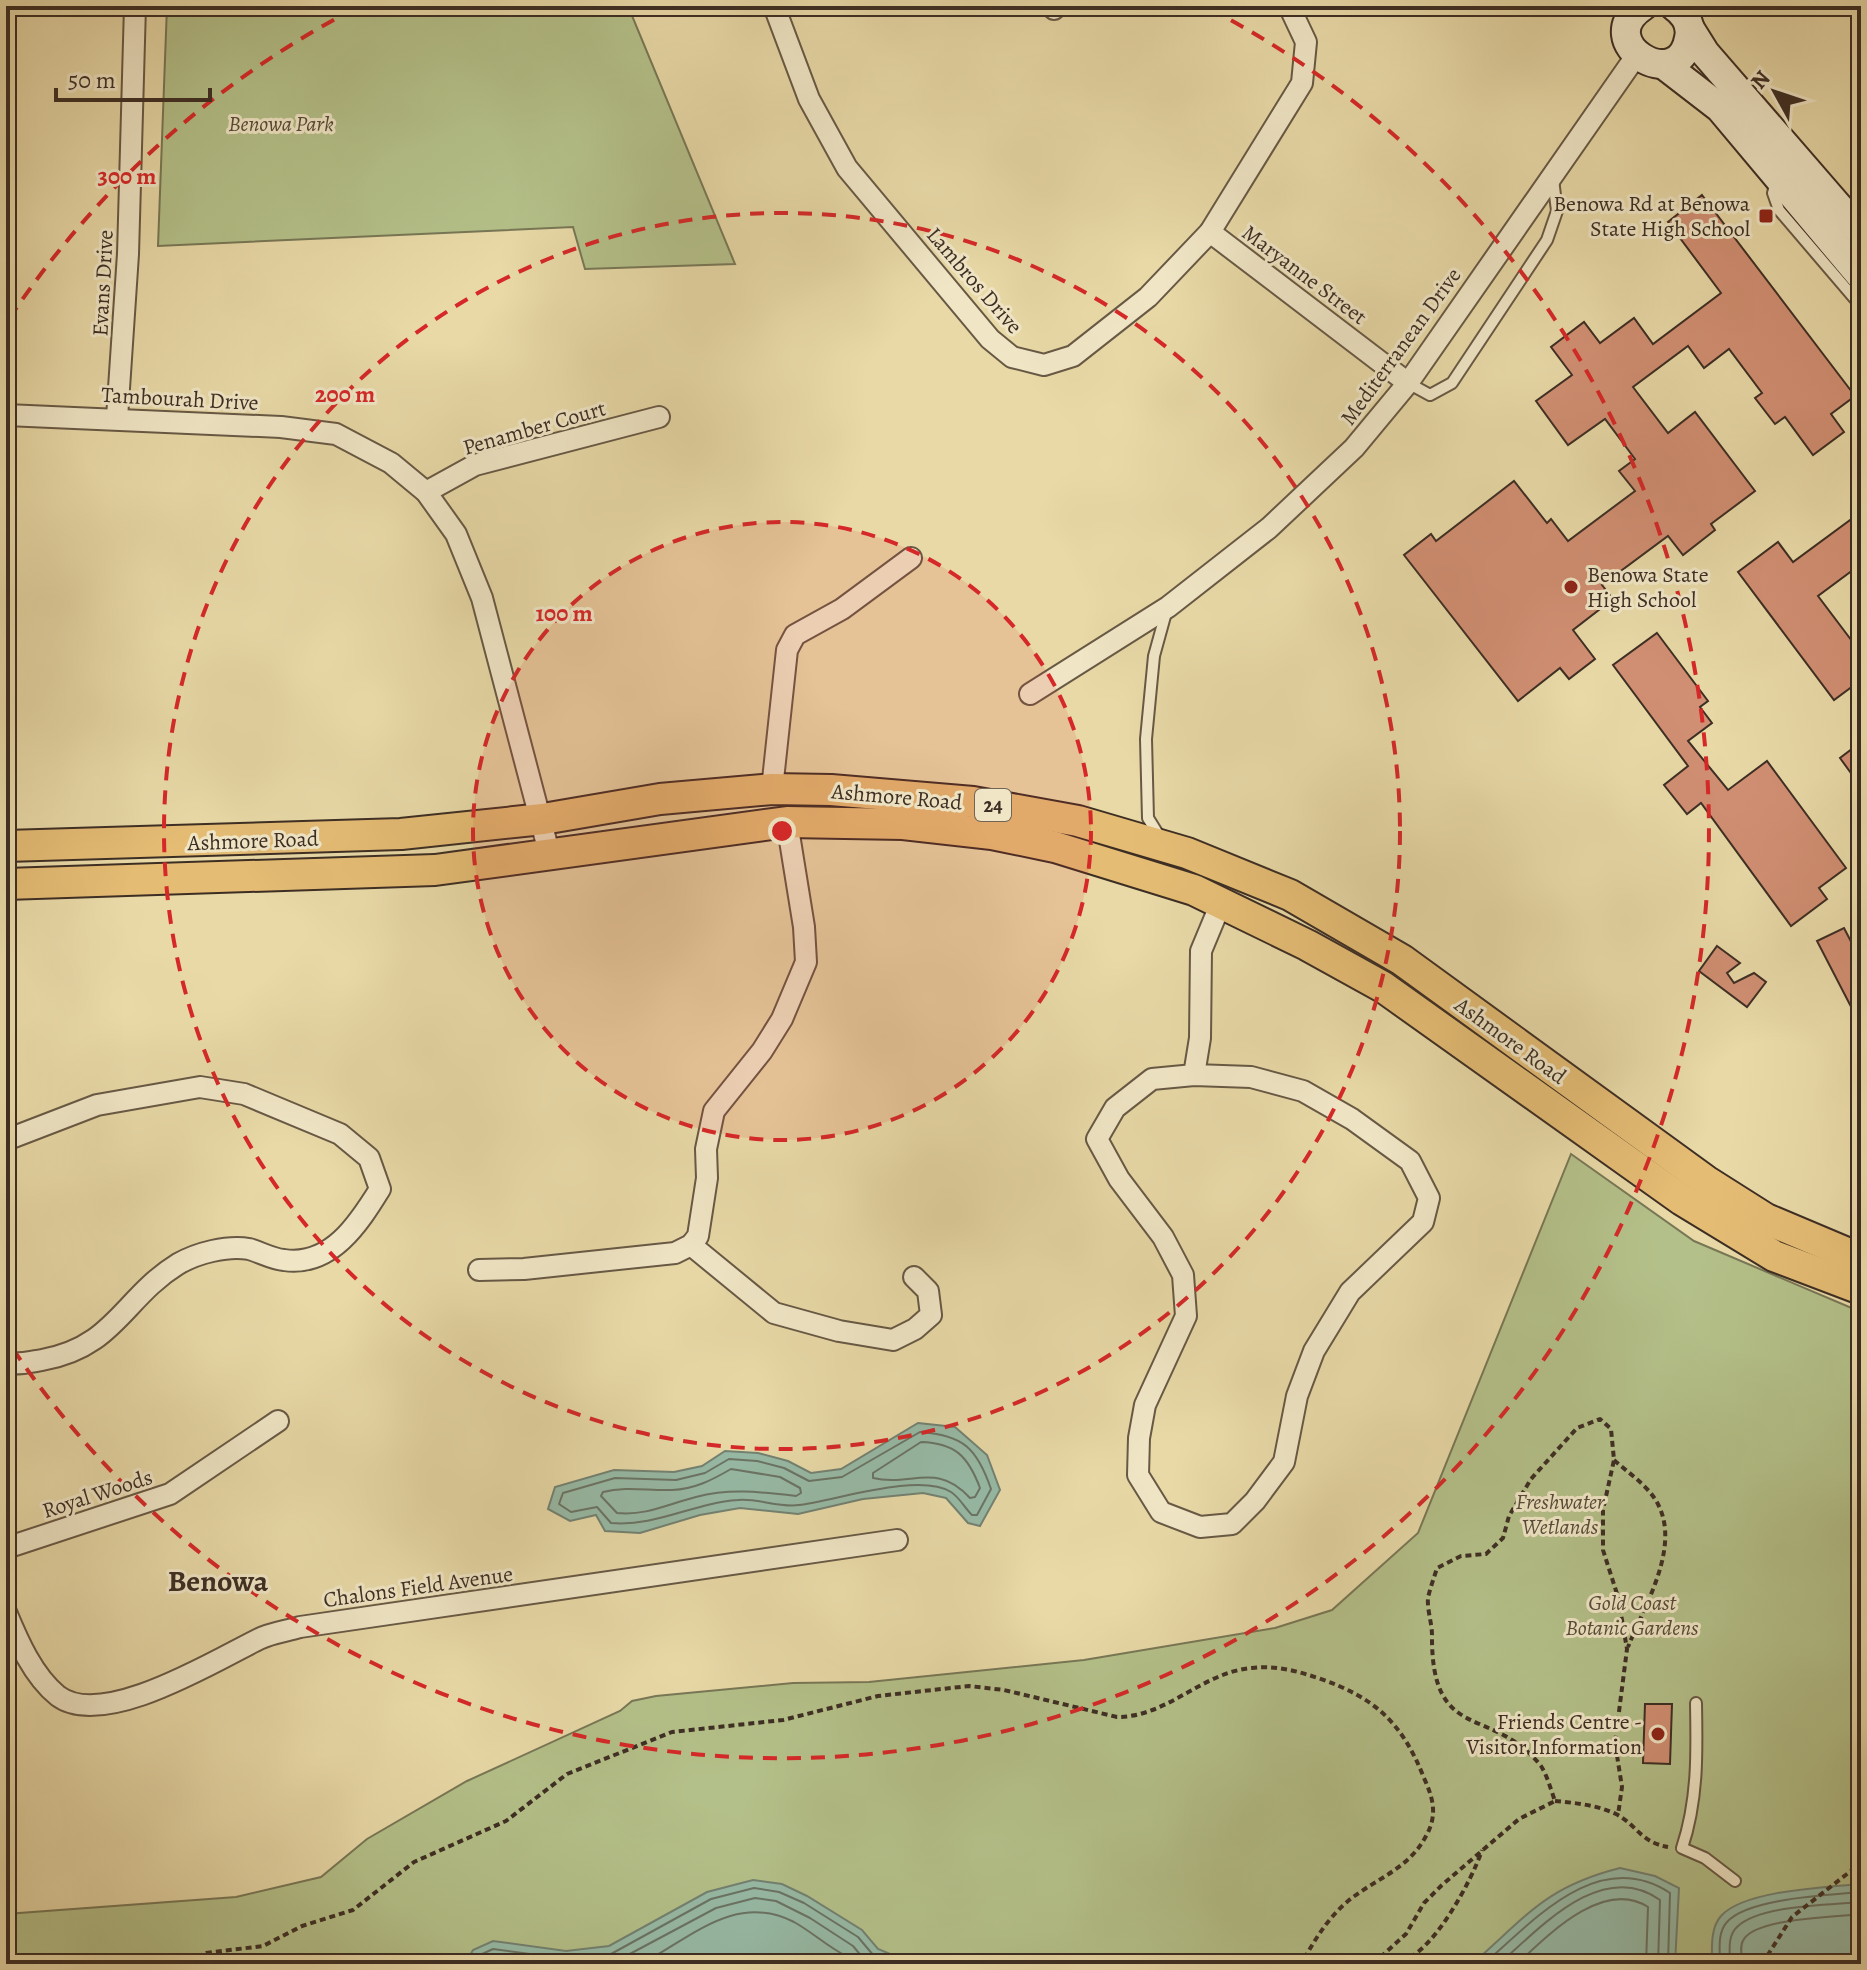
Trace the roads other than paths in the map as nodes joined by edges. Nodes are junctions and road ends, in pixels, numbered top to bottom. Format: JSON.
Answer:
{"nodes":[{"id":1,"x":135,"y":6,"type":"edge"},
{"id":2,"x":774,"y":6,"type":"edge"},
{"id":3,"x":1289,"y":6,"type":"edge"},
{"id":4,"x":1638,"y":7,"type":"edge"},
{"id":5,"x":1684,"y":13,"type":"edge"},
{"id":6,"x":1636,"y":56,"type":"junction"},
{"id":7,"x":1663,"y":64,"type":"junction"},
{"id":8,"x":1552,"y":173,"type":"junction"},
{"id":9,"x":1777,"y":176,"type":"junction"},
{"id":10,"x":1210,"y":232,"type":"junction"},
{"id":11,"x":1861,"y":233,"type":"edge"},
{"id":12,"x":1861,"y":276,"type":"edge"},
{"id":13,"x":1861,"y":306,"type":"edge"},
{"id":14,"x":1408,"y":383,"type":"junction"},
{"id":15,"x":6,"y":415,"type":"edge"},
{"id":16,"x":659,"y":417,"type":"dead end"},
{"id":17,"x":117,"y":418,"type":"junction"},
{"id":18,"x":426,"y":492,"type":"junction"},
{"id":19,"x":911,"y":558,"type":"dead end"},
{"id":20,"x":1168,"y":607,"type":"junction"},
{"id":21,"x":1030,"y":694,"type":"dead end"},
{"id":22,"x":772,"y":789,"type":"junction"},
{"id":23,"x":543,"y":819,"type":"junction"},
{"id":24,"x":787,"y":822,"type":"junction"},
{"id":25,"x":6,"y":846,"type":"edge"},
{"id":26,"x":1165,"y":846,"type":"junction"},
{"id":27,"x":550,"y":856,"type":"junction"},
{"id":28,"x":6,"y":884,"type":"edge"},
{"id":29,"x":1221,"y":903,"type":"junction"},
{"id":30,"x":1194,"y":1075,"type":"junction"},
{"id":31,"x":6,"y":1140,"type":"edge"},
{"id":32,"x":691,"y":1245,"type":"junction"},
{"id":33,"x":1861,"y":1259,"type":"edge"},
{"id":34,"x":479,"y":1270,"type":"dead end"},
{"id":35,"x":914,"y":1277,"type":"dead end"},
{"id":36,"x":1861,"y":1289,"type":"edge"},
{"id":37,"x":6,"y":1363,"type":"edge"},
{"id":38,"x":278,"y":1421,"type":"dead end"},
{"id":39,"x":897,"y":1540,"type":"dead end"},
{"id":40,"x":6,"y":1548,"type":"edge"},
{"id":41,"x":6,"y":1612,"type":"edge"},
{"id":42,"x":1696,"y":1703,"type":"dead end"},
{"id":43,"x":1735,"y":1881,"type":"dead end"}],
"edges":[{"from":1,"to":17,"type":"street","name":"Evans Drive"},
{"from":2,"to":10,"type":"street","name":"Lambros Drive"},
{"from":3,"to":10,"type":"street","name":"Lambros Drive"},
{"from":4,"to":6,"type":"main road"},
{"from":5,"to":7,"type":"main road"},
{"from":5,"to":11,"type":"main road"},
{"from":6,"to":7,"type":"main road"},
{"from":6,"to":8,"type":"street","name":"Mediterranean Drive"},
{"from":7,"to":9,"type":"main road"},
{"from":8,"to":14,"type":"street","name":"Mediterranean Drive"},
{"from":8,"to":14,"type":"lane"},
{"from":9,"to":12,"type":"main road"},
{"from":9,"to":13,"type":"lane"},
{"from":10,"to":14,"type":"street","name":"Maryanne Street"},
{"from":14,"to":20,"type":"street","name":"Mediterranean Drive"},
{"from":15,"to":17,"type":"street","name":"Tambourah Drive"},
{"from":16,"to":18,"type":"street","name":"Penamber Court"},
{"from":17,"to":18,"type":"street","name":"Tambourah Drive"},
{"from":18,"to":23,"type":"street","name":"Tambourah Drive"},
{"from":19,"to":22,"type":"street"},
{"from":20,"to":21,"type":"street","name":"Mediterranean Drive"},
{"from":20,"to":26,"type":"lane"},
{"from":22,"to":23,"type":"main road","name":"Ashmore Road","number":"24"},
{"from":22,"to":26,"type":"main road","name":"Ashmore Road","number":"24"},
{"from":23,"to":25,"type":"main road","name":"Ashmore Road","number":"24"},
{"from":23,"to":27,"type":"street","name":"Tambourah Drive"},
{"from":24,"to":27,"type":"main road","name":"Ashmore Road","number":"24"},
{"from":24,"to":29,"type":"main road","name":"Ashmore Road","number":"24"},
{"from":24,"to":32,"type":"street"},
{"from":26,"to":33,"type":"main road","name":"Ashmore Road","number":"24"},
{"from":27,"to":28,"type":"main road","name":"Ashmore Road","number":"24"},
{"from":29,"to":30,"type":"street"},
{"from":29,"to":36,"type":"main road","name":"Ashmore Road","number":"24"},
{"from":30,"to":30,"type":"street"},
{"from":31,"to":37,"type":"street"},
{"from":32,"to":34,"type":"street"},
{"from":32,"to":35,"type":"street"},
{"from":38,"to":40,"type":"street","name":"Royal Woods"},
{"from":39,"to":41,"type":"street","name":"Chalons Field Avenue"},
{"from":42,"to":43,"type":"lane"}]}
